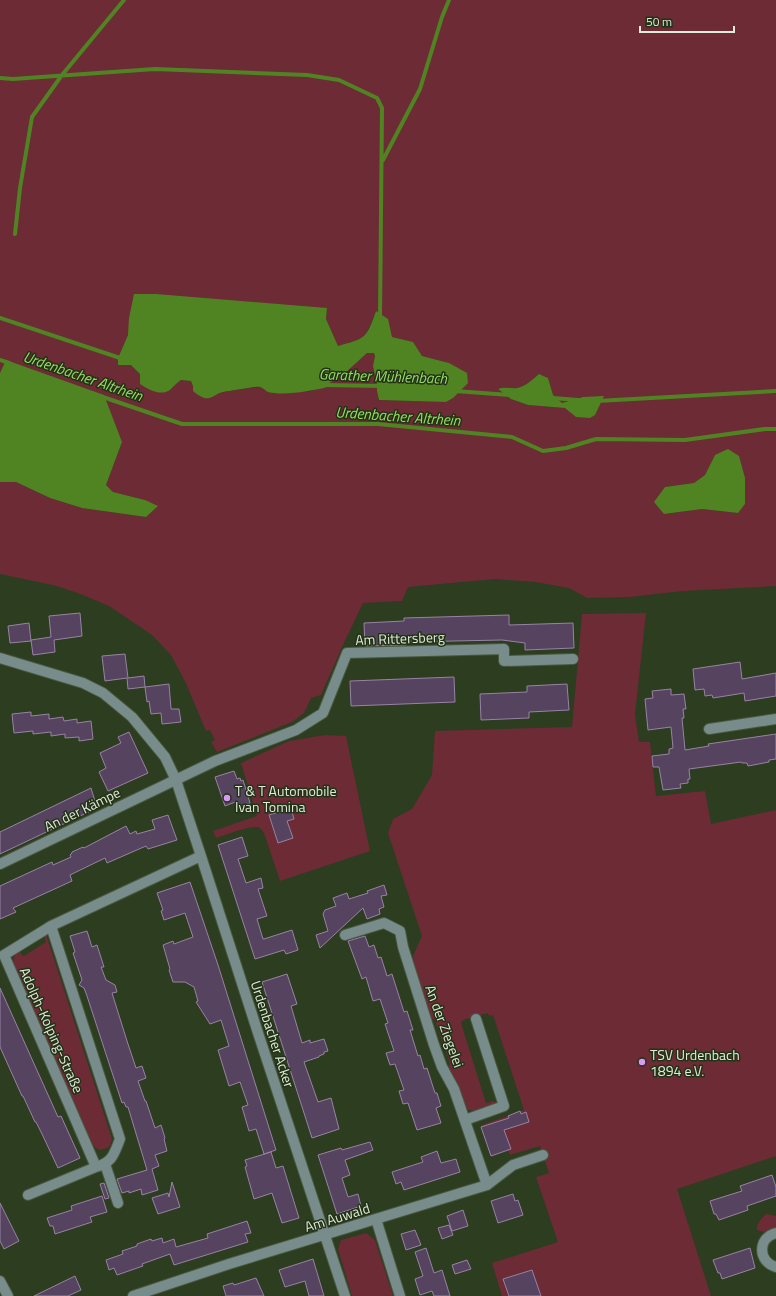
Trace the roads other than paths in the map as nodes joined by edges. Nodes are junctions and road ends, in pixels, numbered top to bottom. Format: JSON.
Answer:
{"nodes":[{"id":1,"x":0,"y":658,"type":"edge"},
{"id":2,"x":572,"y":659,"type":"dead end"},
{"id":3,"x":776,"y":718,"type":"edge"},
{"id":4,"x":708,"y":728,"type":"dead end"},
{"id":5,"x":176,"y":780,"type":"junction"},
{"id":6,"x":202,"y":856,"type":"junction"},
{"id":7,"x":0,"y":864,"type":"edge"},
{"id":8,"x":51,"y":926,"type":"junction"},
{"id":9,"x":345,"y":935,"type":"dead end"},
{"id":10,"x":476,"y":1019,"type":"dead end"},
{"id":11,"x":465,"y":1120,"type":"junction"},
{"id":12,"x":543,"y":1155,"type":"dead end"},
{"id":13,"x":101,"y":1166,"type":"junction"},
{"id":14,"x":487,"y":1185,"type":"junction"},
{"id":15,"x":28,"y":1195,"type":"dead end"},
{"id":16,"x":118,"y":1203,"type":"dead end"},
{"id":17,"x":376,"y":1219,"type":"junction"},
{"id":18,"x":776,"y":1233,"type":"edge"},
{"id":19,"x":325,"y":1235,"type":"junction"},
{"id":20,"x":776,"y":1267,"type":"edge"},
{"id":21,"x":0,"y":1281,"type":"edge"},
{"id":22,"x":8,"y":1296,"type":"edge"},
{"id":23,"x":133,"y":1296,"type":"edge"},
{"id":24,"x":345,"y":1296,"type":"edge"},
{"id":25,"x":400,"y":1296,"type":"edge"}],
"edges":[{"from":1,"to":5,"type":"street","name":"Urdenbacher Acker"},
{"from":2,"to":5,"type":"street","name":"Am Rittersberg"},
{"from":3,"to":4,"type":"street"},
{"from":5,"to":6,"type":"street","name":"Urdenbacher Acker"},
{"from":5,"to":7,"type":"street","name":"An der Kämpe"},
{"from":6,"to":8,"type":"street","name":"Adolph-Kolping-Straße"},
{"from":6,"to":19,"type":"street","name":"Urdenbacher Acker"},
{"from":8,"to":13,"type":"street","name":"Adolph-Kolping-Straße"},
{"from":8,"to":13,"type":"street","name":"Adolph-Kolping-Straße"},
{"from":9,"to":11,"type":"street","name":"An der Ziegelei"},
{"from":10,"to":11,"type":"street"},
{"from":11,"to":14,"type":"street","name":"An der Ziegelei"},
{"from":12,"to":14,"type":"street","name":"Am Auwald"},
{"from":13,"to":15,"type":"street"},
{"from":13,"to":16,"type":"street","name":"Adolph-Kolping-Straße"},
{"from":14,"to":17,"type":"street","name":"Am Auwald"},
{"from":17,"to":19,"type":"street","name":"Am Auwald"},
{"from":17,"to":25,"type":"street"},
{"from":18,"to":20,"type":"street"},
{"from":19,"to":23,"type":"street","name":"Am Auwald"},
{"from":19,"to":24,"type":"street","name":"Urdenbacher Acker"},
{"from":21,"to":22,"type":"street"}]}
